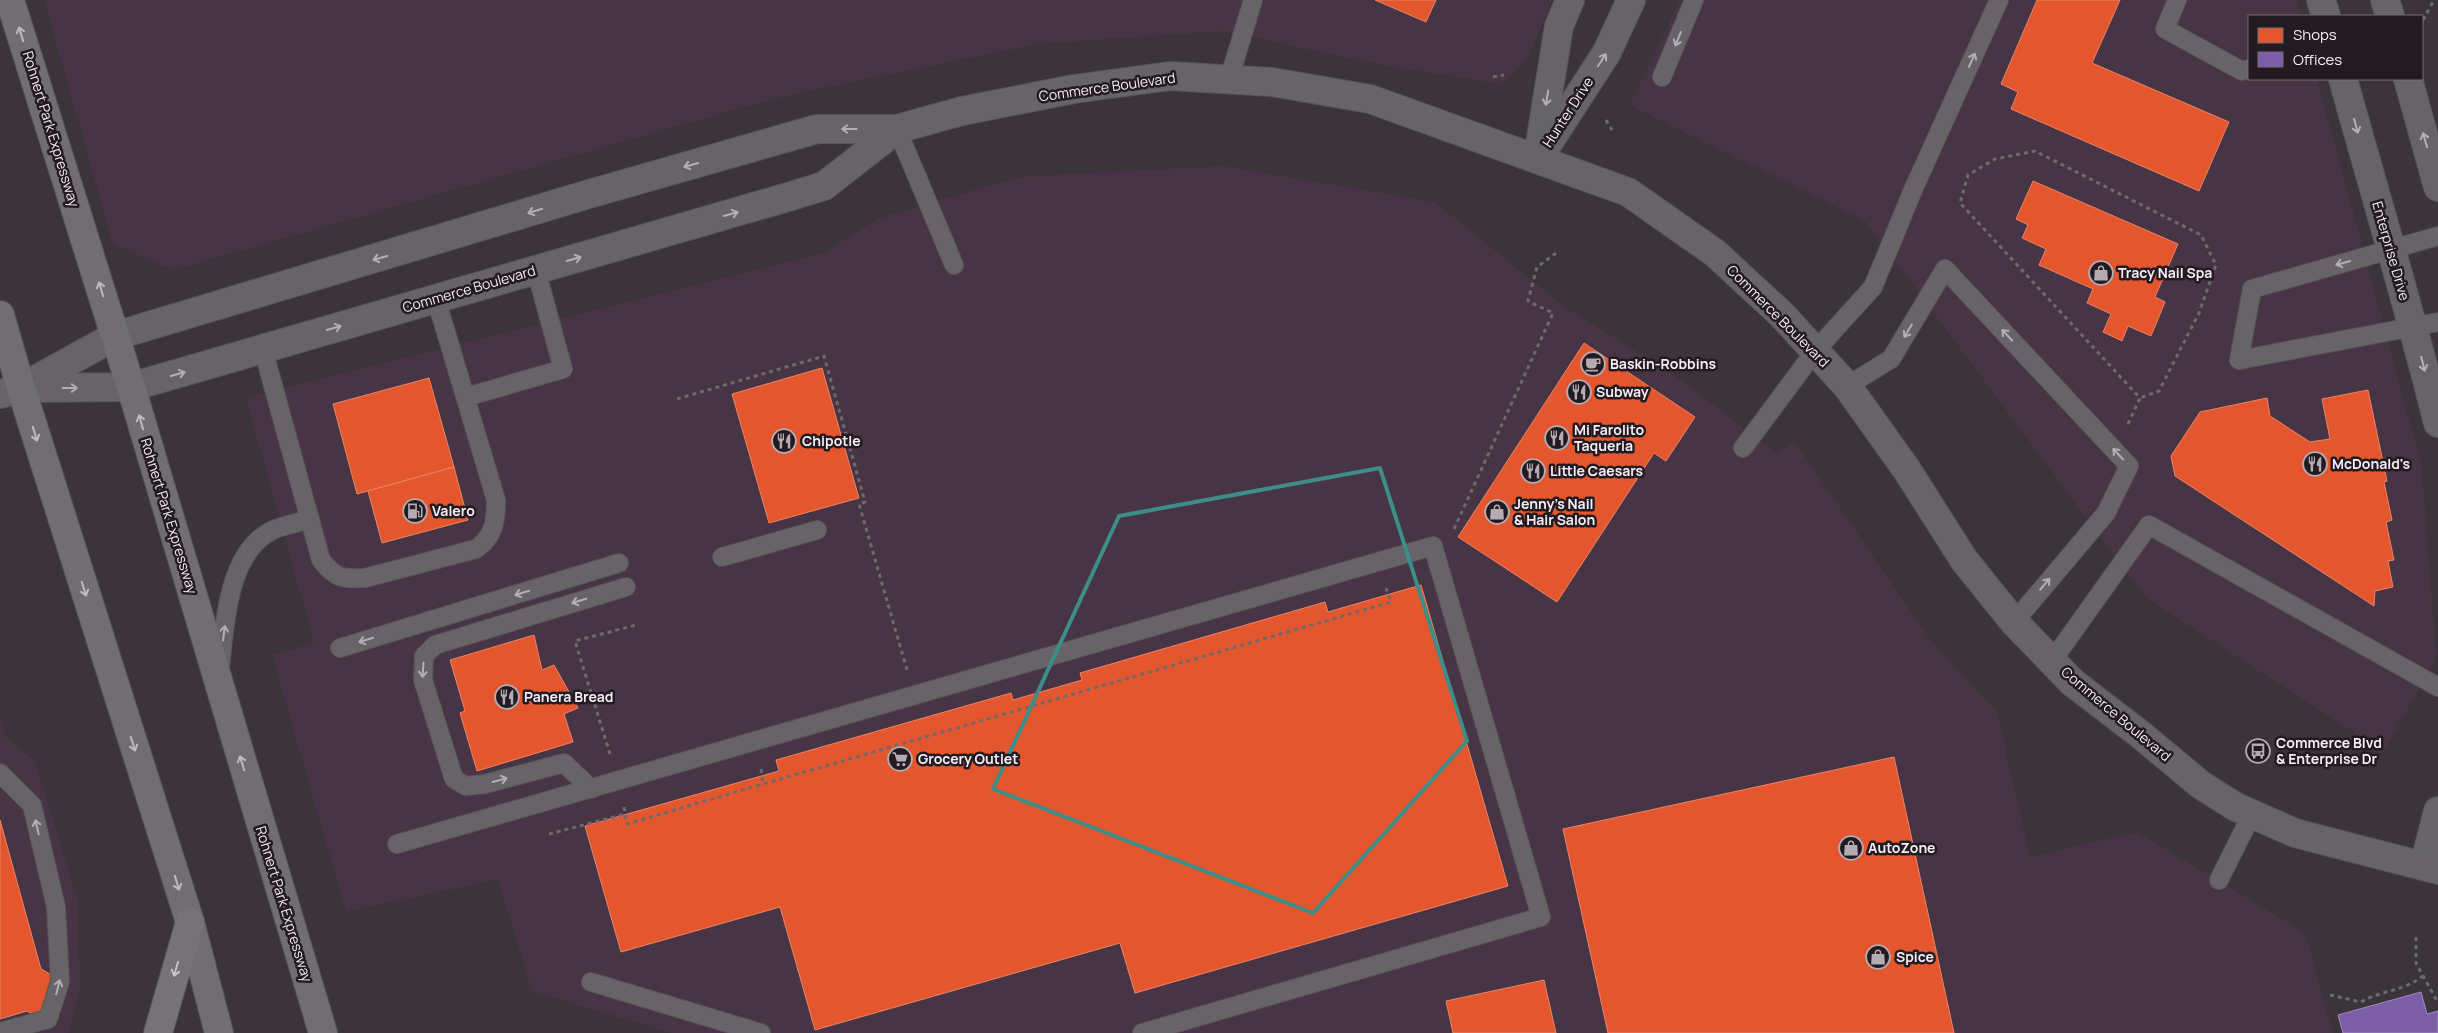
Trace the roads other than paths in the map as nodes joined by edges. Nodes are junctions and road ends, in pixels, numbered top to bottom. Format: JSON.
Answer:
{"nodes":[{"id":1,"x":10,"y":0,"type":"edge"},
{"id":2,"x":1253,"y":0,"type":"edge"},
{"id":3,"x":1570,"y":0,"type":"edge"},
{"id":4,"x":1631,"y":0,"type":"edge"},
{"id":5,"x":1694,"y":0,"type":"edge"},
{"id":6,"x":1999,"y":0,"type":"edge"},
{"id":7,"x":2177,"y":0,"type":"edge"},
{"id":8,"x":2322,"y":0,"type":"edge"},
{"id":9,"x":2385,"y":0,"type":"edge"},
{"id":10,"x":2326,"y":15,"type":"edge"},
{"id":11,"x":2390,"y":15,"type":"edge"},
{"id":12,"x":2248,"y":69,"type":"edge"},
{"id":13,"x":1662,"y":78,"type":"dead end"},
{"id":14,"x":1229,"y":80,"type":"junction"},
{"id":15,"x":2343,"y":80,"type":"edge"},
{"id":16,"x":2408,"y":80,"type":"edge"},
{"id":17,"x":897,"y":129,"type":"junction"},
{"id":18,"x":1538,"y":159,"type":"junction"},
{"id":19,"x":2438,"y":187,"type":"edge"},
{"id":20,"x":2438,"y":236,"type":"edge"},
{"id":21,"x":2390,"y":250,"type":"junction"},
{"id":22,"x":954,"y":265,"type":"dead end"},
{"id":23,"x":536,"y":270,"type":"junction"},
{"id":24,"x":436,"y":299,"type":"junction"},
{"id":25,"x":0,"y":315,"type":"edge"},
{"id":26,"x":2426,"y":325,"type":"edge"},
{"id":27,"x":115,"y":336,"type":"junction"},
{"id":28,"x":263,"y":349,"type":"junction"},
{"id":29,"x":1815,"y":351,"type":"junction"},
{"id":30,"x":1847,"y":386,"type":"junction"},
{"id":31,"x":131,"y":387,"type":"junction"},
{"id":32,"x":10,"y":391,"type":"edge"},
{"id":33,"x":466,"y":396,"type":"junction"},
{"id":34,"x":2438,"y":423,"type":"edge"},
{"id":35,"x":1743,"y":448,"type":"dead end"},
{"id":36,"x":310,"y":519,"type":"junction"},
{"id":37,"x":817,"y":530,"type":"dead end"},
{"id":38,"x":722,"y":557,"type":"dead end"},
{"id":39,"x":619,"y":563,"type":"dead end"},
{"id":40,"x":626,"y":587,"type":"dead end"},
{"id":41,"x":2014,"y":622,"type":"junction"},
{"id":42,"x":340,"y":648,"type":"dead end"},
{"id":43,"x":2052,"y":661,"type":"junction"},
{"id":44,"x":218,"y":681,"type":"junction"},
{"id":45,"x":2438,"y":687,"type":"edge"},
{"id":46,"x":0,"y":773,"type":"edge"},
{"id":47,"x":590,"y":789,"type":"junction"},
{"id":48,"x":2438,"y":811,"type":"edge"},
{"id":49,"x":2252,"y":814,"type":"junction"},
{"id":50,"x":397,"y":844,"type":"dead end"},
{"id":51,"x":2431,"y":868,"type":"edge"},
{"id":52,"x":2220,"y":880,"type":"dead end"},
{"id":53,"x":190,"y":922,"type":"junction"},
{"id":54,"x":591,"y":982,"type":"dead end"},
{"id":55,"x":45,"y":1026,"type":"edge"},
{"id":56,"x":0,"y":1032,"type":"edge"},
{"id":57,"x":158,"y":1033,"type":"edge"},
{"id":58,"x":219,"y":1033,"type":"edge"},
{"id":59,"x":323,"y":1033,"type":"edge"},
{"id":60,"x":761,"y":1033,"type":"edge"},
{"id":61,"x":1142,"y":1033,"type":"edge"}],
"edges":[{"from":27,"to":1,"type":"main road","name":"Rohnert Park Expressway","one_way":true},
{"from":2,"to":14,"type":"lane"},
{"from":3,"to":18,"type":"street","name":"Hunter Drive","one_way":true},
{"from":18,"to":4,"type":"street","name":"Hunter Drive","one_way":true},
{"from":5,"to":13,"type":"lane","one_way":true},
{"from":29,"to":6,"type":"lane","one_way":true},
{"from":7,"to":12,"type":"lane"},
{"from":8,"to":10,"type":"street"},
{"from":9,"to":11,"type":"street"},
{"from":14,"to":17,"type":"street","name":"Commerce Boulevard"},
{"from":14,"to":18,"type":"street","name":"Commerce Boulevard"},
{"from":15,"to":21,"type":"street","name":"Enterprise Drive","one_way":true},
{"from":19,"to":16,"type":"street","one_way":true},
{"from":17,"to":22,"type":"lane"},
{"from":23,"to":17,"type":"street","name":"Commerce Boulevard","one_way":true},
{"from":17,"to":27,"type":"street","name":"Commerce Boulevard","one_way":true},
{"from":18,"to":29,"type":"street","name":"Commerce Boulevard"},
{"from":20,"to":21,"type":"lane"},
{"from":21,"to":26,"type":"street","name":"Enterprise Drive"},
{"from":21,"to":26,"type":"lane","one_way":true},
{"from":23,"to":24,"type":"street","name":"Commerce Boulevard"},
{"from":23,"to":33,"type":"lane"},
{"from":28,"to":24,"type":"street","name":"Commerce Boulevard","one_way":true},
{"from":24,"to":33,"type":"lane"},
{"from":25,"to":32,"type":"main road"},
{"from":26,"to":34,"type":"street","name":"Enterprise Drive","one_way":true},
{"from":27,"to":31,"type":"main road","name":"Rohnert Park Expressway"},
{"from":27,"to":32,"type":"street","name":"Commerce Boulevard"},
{"from":31,"to":28,"type":"street","name":"Commerce Boulevard","one_way":true},
{"from":28,"to":36,"type":"lane"},
{"from":29,"to":30,"type":"street","name":"Commerce Boulevard"},
{"from":29,"to":35,"type":"lane"},
{"from":30,"to":41,"type":"street","name":"Commerce Boulevard"},
{"from":41,"to":30,"type":"lane","one_way":true},
{"from":32,"to":31,"type":"street","name":"Commerce Boulevard","one_way":true},
{"from":44,"to":31,"type":"main road","name":"Rohnert Park Expressway","one_way":true},
{"from":32,"to":53,"type":"main road","one_way":true},
{"from":33,"to":36,"type":"lane"},
{"from":44,"to":36,"type":"lane","one_way":true},
{"from":37,"to":38,"type":"lane"},
{"from":39,"to":42,"type":"lane","one_way":true},
{"from":40,"to":47,"type":"lane","one_way":true},
{"from":41,"to":43,"type":"street","name":"Commerce Boulevard"},
{"from":43,"to":45,"type":"lane"},
{"from":43,"to":49,"type":"street","name":"Commerce Boulevard"},
{"from":59,"to":44,"type":"main road","name":"Rohnert Park Expressway","one_way":true},
{"from":55,"to":46,"type":"lane","one_way":true},
{"from":47,"to":50,"type":"lane"},
{"from":47,"to":61,"type":"lane"},
{"from":48,"to":51,"type":"street"},
{"from":49,"to":51,"type":"street","name":"Commerce Boulevard"},
{"from":49,"to":52,"type":"lane"},
{"from":53,"to":57,"type":"highway","one_way":true},
{"from":53,"to":58,"type":"main road"},
{"from":54,"to":60,"type":"lane"},
{"from":55,"to":56,"type":"lane"}]}
